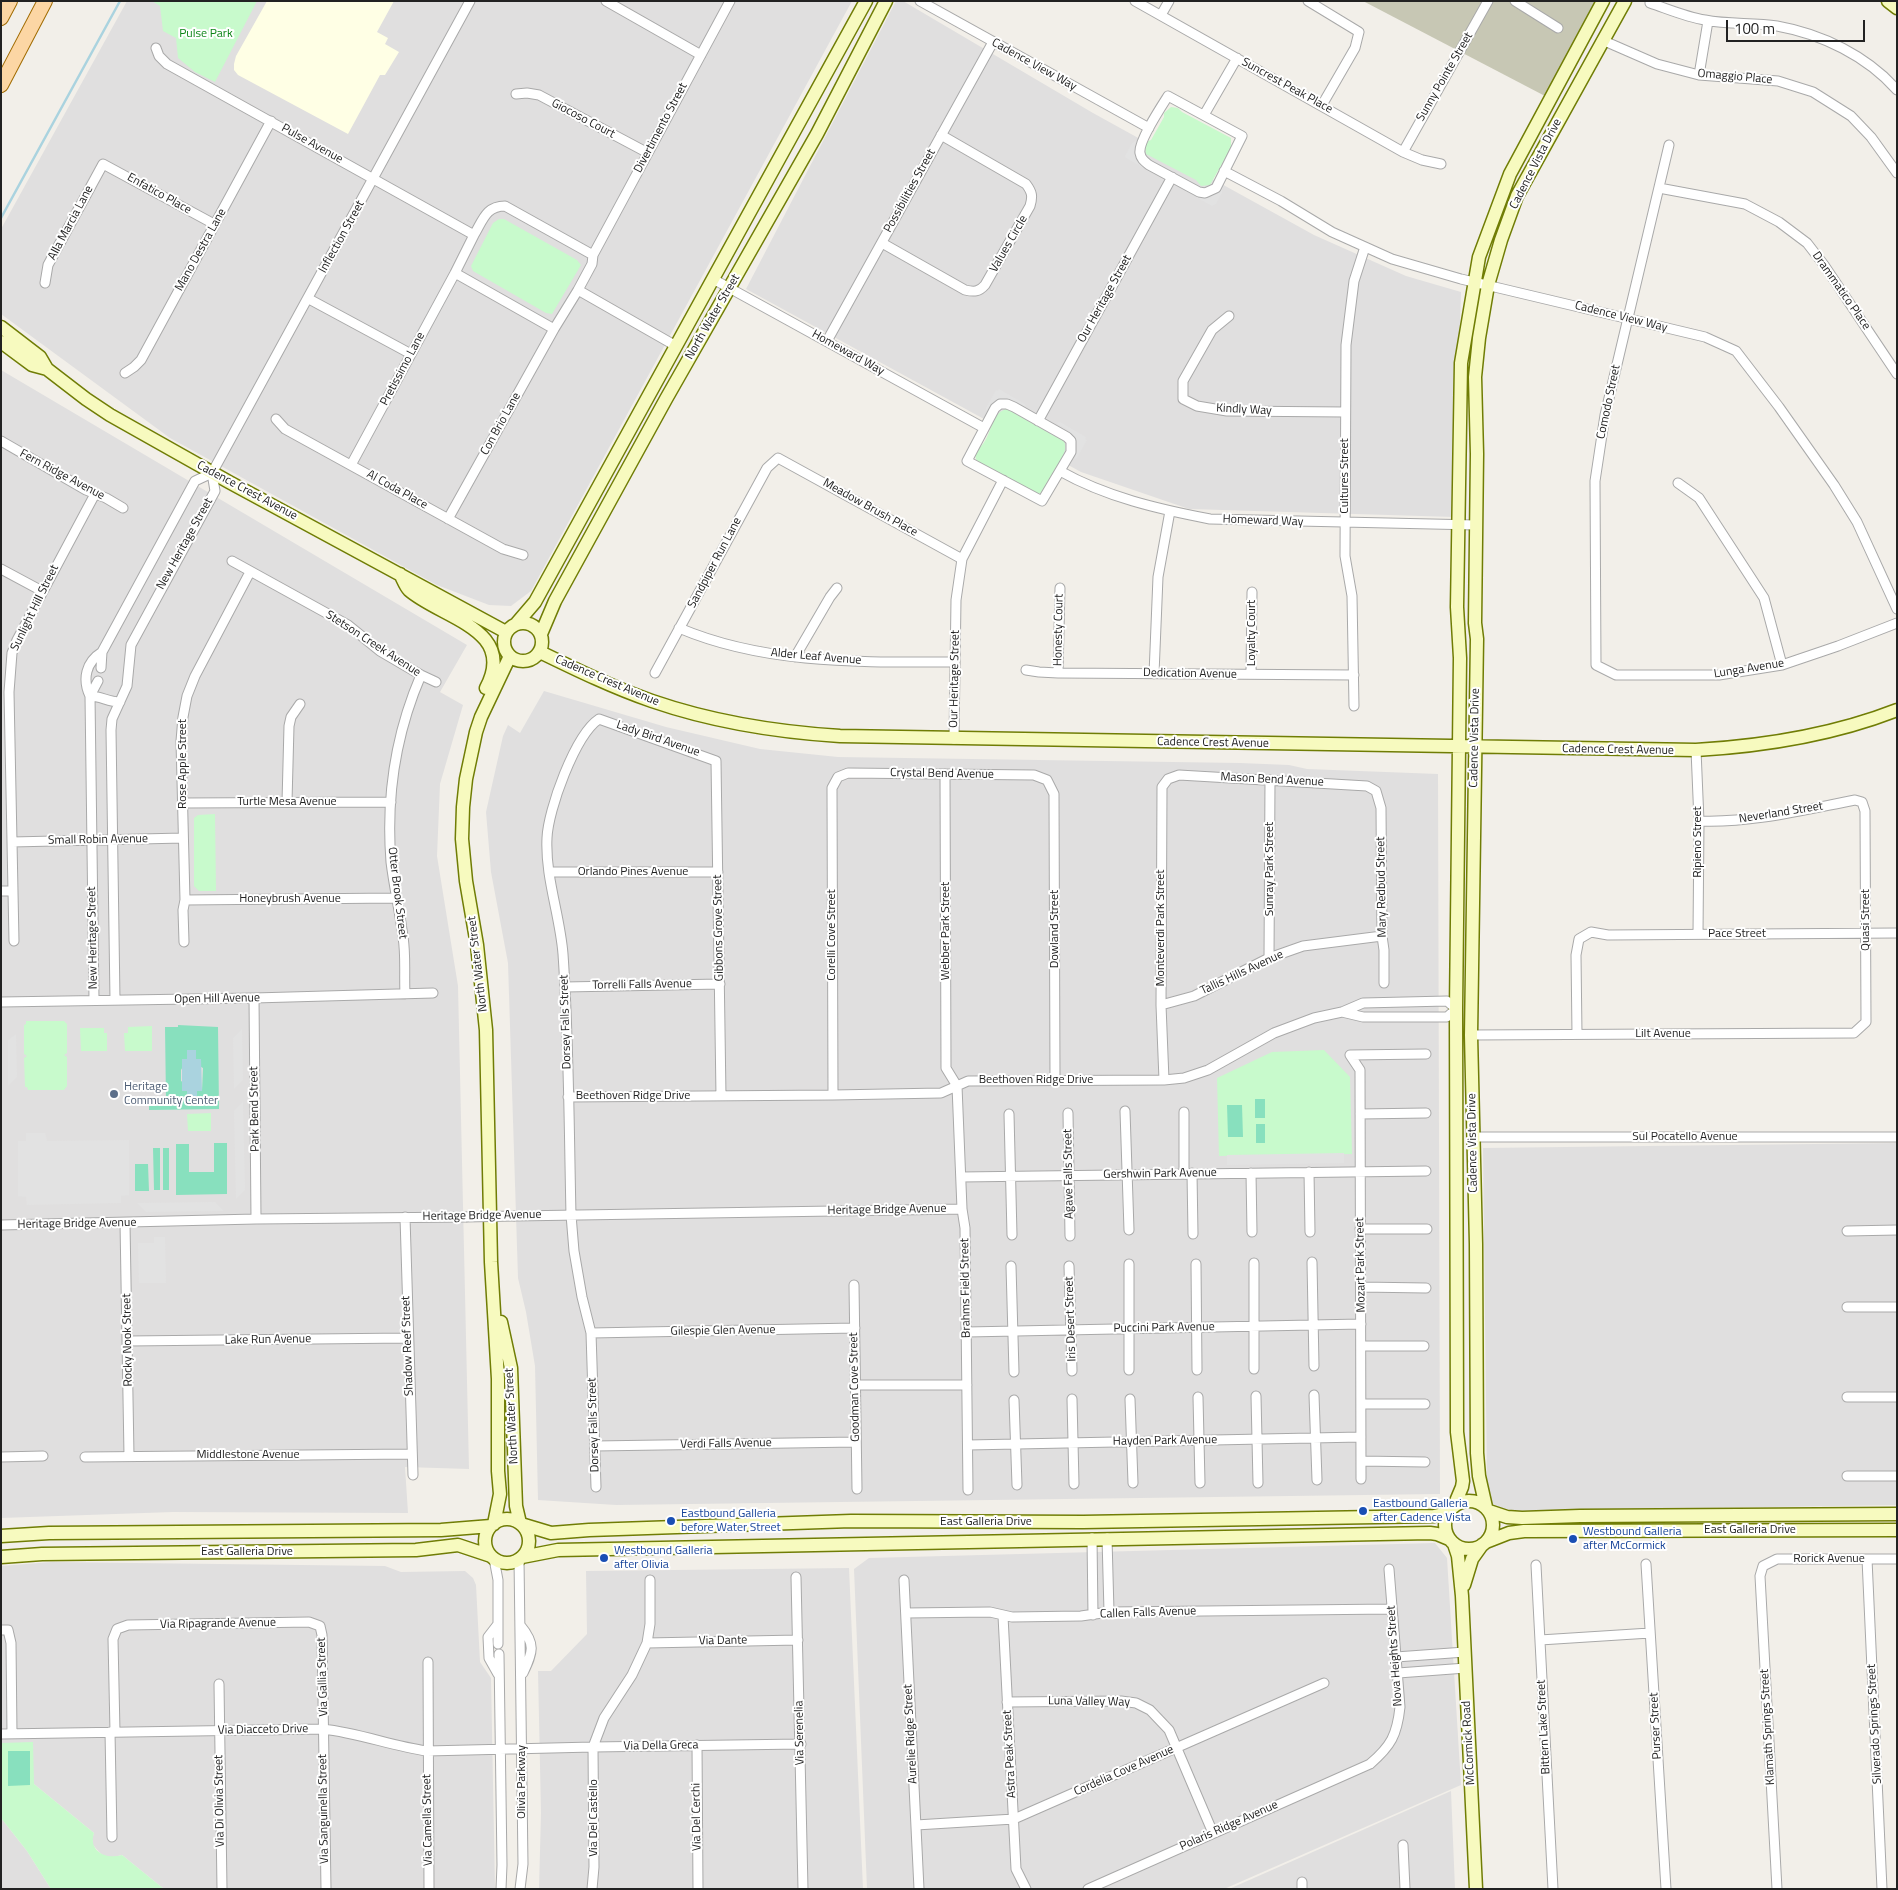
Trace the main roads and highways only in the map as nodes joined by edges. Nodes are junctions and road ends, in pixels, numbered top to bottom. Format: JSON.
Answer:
{"nodes":[{"id":1,"x":10,"y":1,"type":"edge"},
{"id":2,"x":45,"y":1,"type":"edge"},
{"id":3,"x":1,"y":18,"type":"edge"},
{"id":4,"x":1,"y":85,"type":"edge"}],
"edges":[{"from":1,"to":3,"type":"main road"},
{"from":2,"to":4,"type":"main road"}]}
